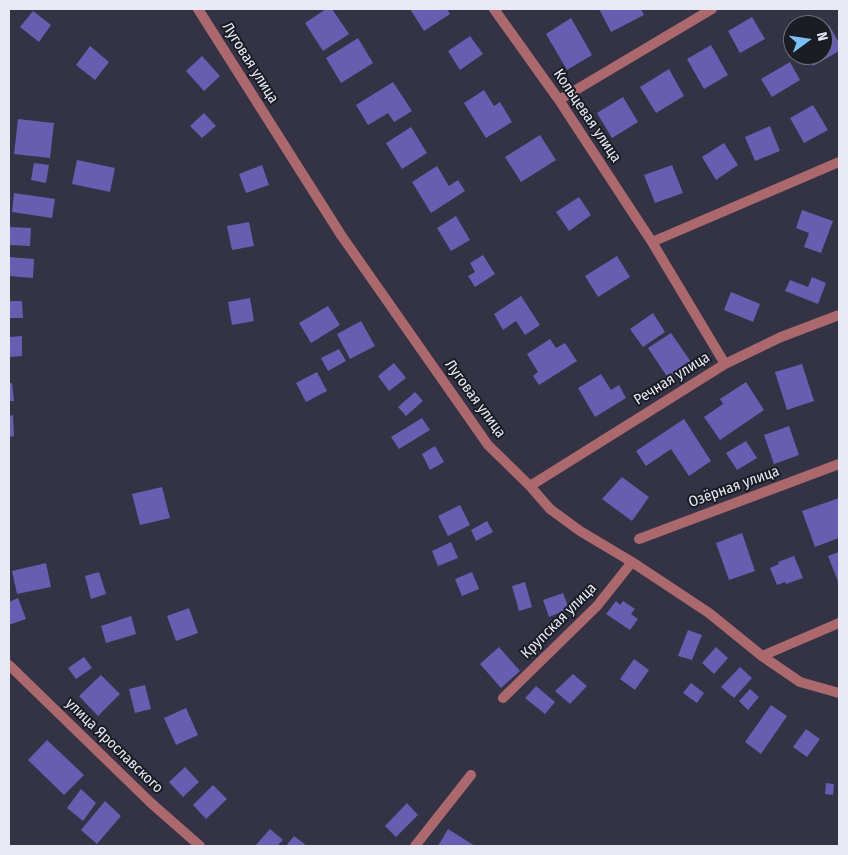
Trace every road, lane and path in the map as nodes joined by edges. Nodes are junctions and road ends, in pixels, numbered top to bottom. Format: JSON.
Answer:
{"nodes":[{"id":1,"x":198,"y":9,"type":"edge"},
{"id":2,"x":494,"y":9,"type":"edge"},
{"id":3,"x":712,"y":9,"type":"edge"},
{"id":4,"x":559,"y":100,"type":"junction"},
{"id":5,"x":839,"y":162,"type":"edge"},
{"id":6,"x":652,"y":242,"type":"junction"},
{"id":7,"x":839,"y":315,"type":"edge"},
{"id":8,"x":725,"y":364,"type":"junction"},
{"id":9,"x":839,"y":464,"type":"edge"},
{"id":10,"x":530,"y":486,"type":"junction"},
{"id":11,"x":639,"y":539,"type":"dead end"},
{"id":12,"x":632,"y":562,"type":"junction"},
{"id":13,"x":839,"y":623,"type":"edge"},
{"id":14,"x":762,"y":656,"type":"junction"},
{"id":15,"x":9,"y":665,"type":"edge"},
{"id":16,"x":839,"y":693,"type":"edge"},
{"id":17,"x":503,"y":698,"type":"dead end"},
{"id":18,"x":471,"y":775,"type":"dead end"},
{"id":19,"x":200,"y":846,"type":"edge"},
{"id":20,"x":415,"y":846,"type":"edge"}],
"edges":[{"from":1,"to":10,"type":"street","name":"Луговая улица"},
{"from":2,"to":4,"type":"street","name":"Кольцевая улица"},
{"from":3,"to":4,"type":"street"},
{"from":4,"to":6,"type":"street","name":"Кольцевая улица"},
{"from":5,"to":6,"type":"street"},
{"from":6,"to":8,"type":"street","name":"Кольцевая улица"},
{"from":7,"to":8,"type":"street","name":"Речная улица"},
{"from":8,"to":10,"type":"street","name":"Речная улица"},
{"from":9,"to":11,"type":"street","name":"Озёрная улица"},
{"from":10,"to":12,"type":"street","name":"Луговая улица"},
{"from":12,"to":14,"type":"street","name":"Луговая улица"},
{"from":12,"to":17,"type":"street","name":"Крупская улица"},
{"from":13,"to":14,"type":"street"},
{"from":14,"to":16,"type":"street","name":"Луговая улица"},
{"from":15,"to":19,"type":"street","name":"улица Ярославского"},
{"from":18,"to":20,"type":"street"}]}
